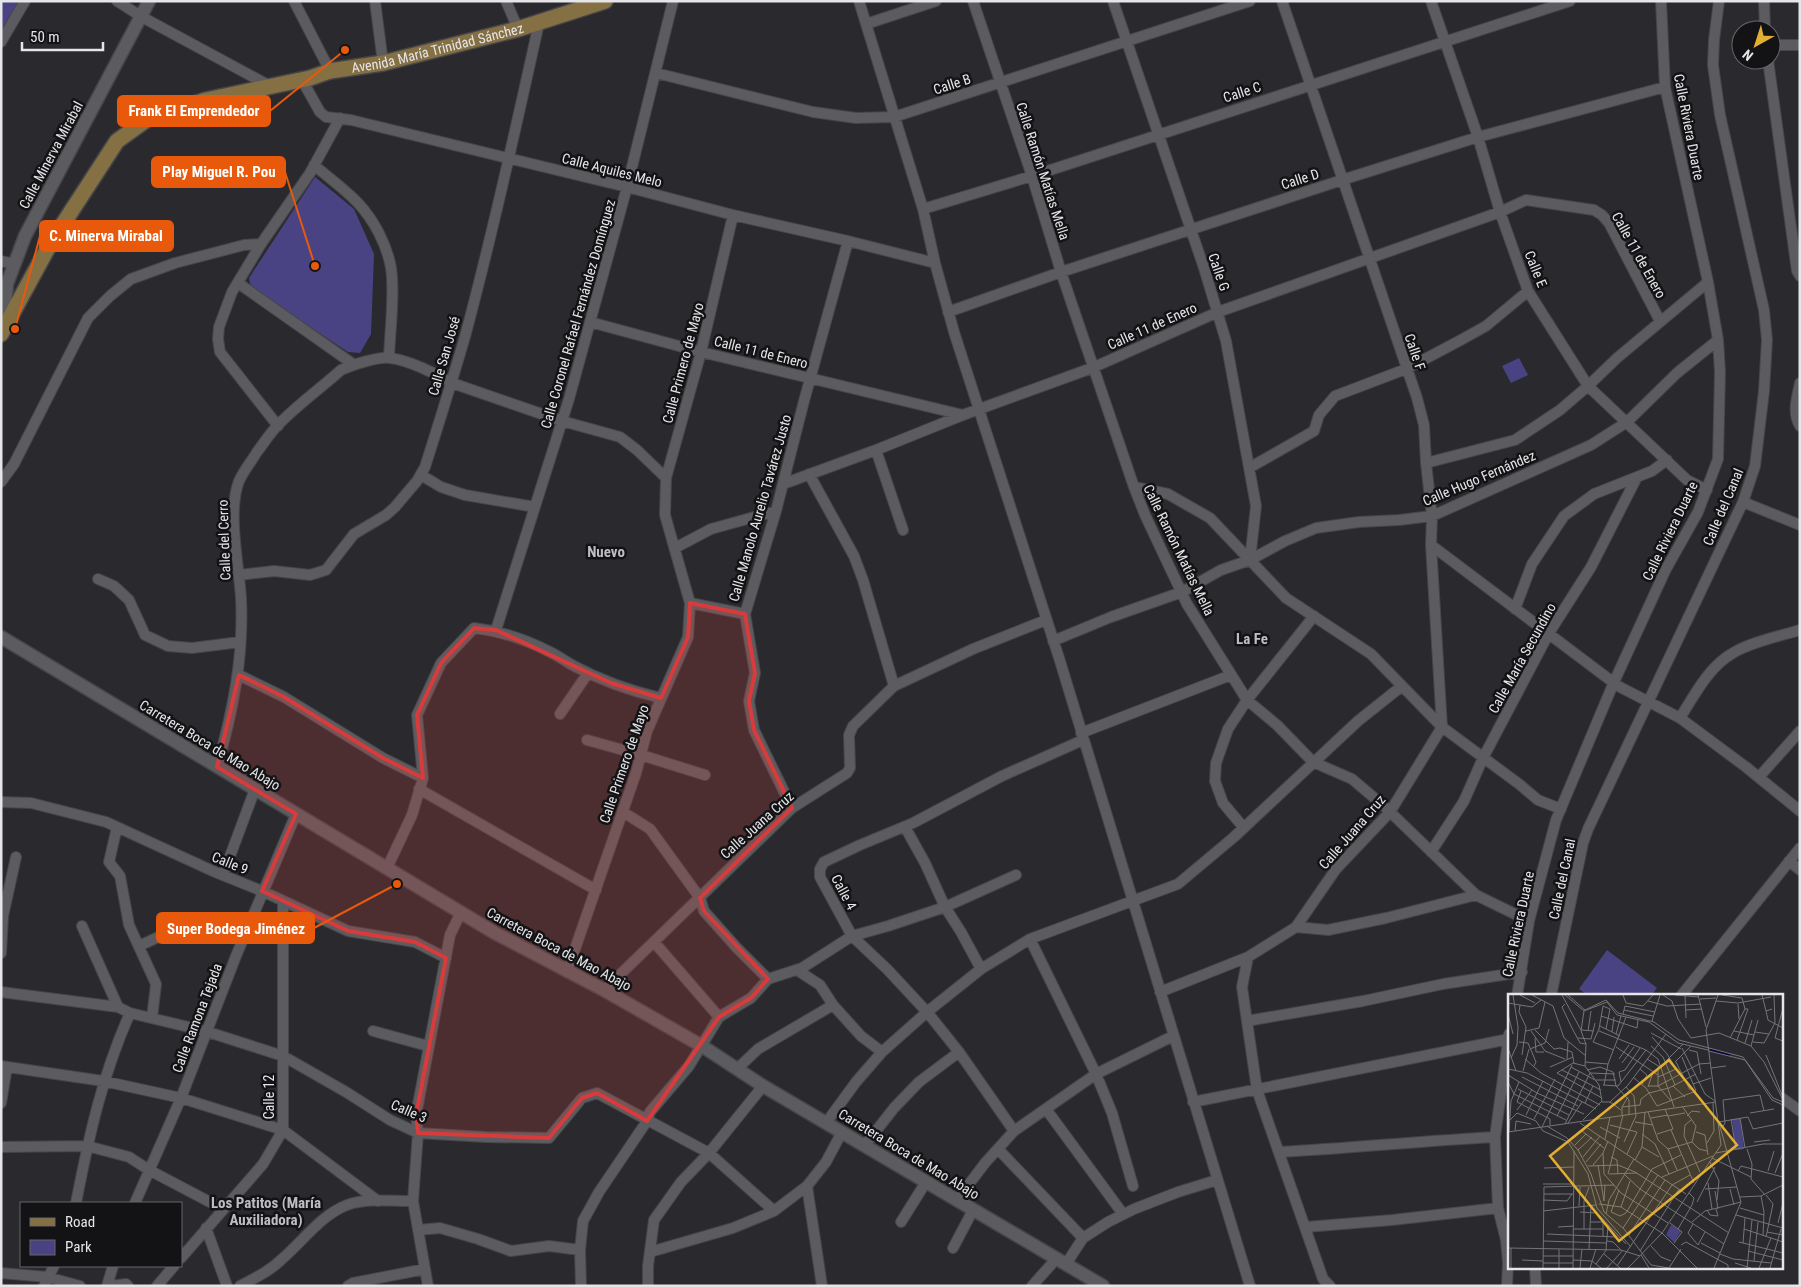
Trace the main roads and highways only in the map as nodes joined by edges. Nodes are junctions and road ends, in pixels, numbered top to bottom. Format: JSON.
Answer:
{"nodes":[{"id":1,"x":605,"y":1,"type":"edge"},
{"id":2,"x":2,"y":333,"type":"edge"}],
"edges":[{"from":1,"to":2,"type":"main road","name":"Avenida María Trinidad Sánchez"}]}
